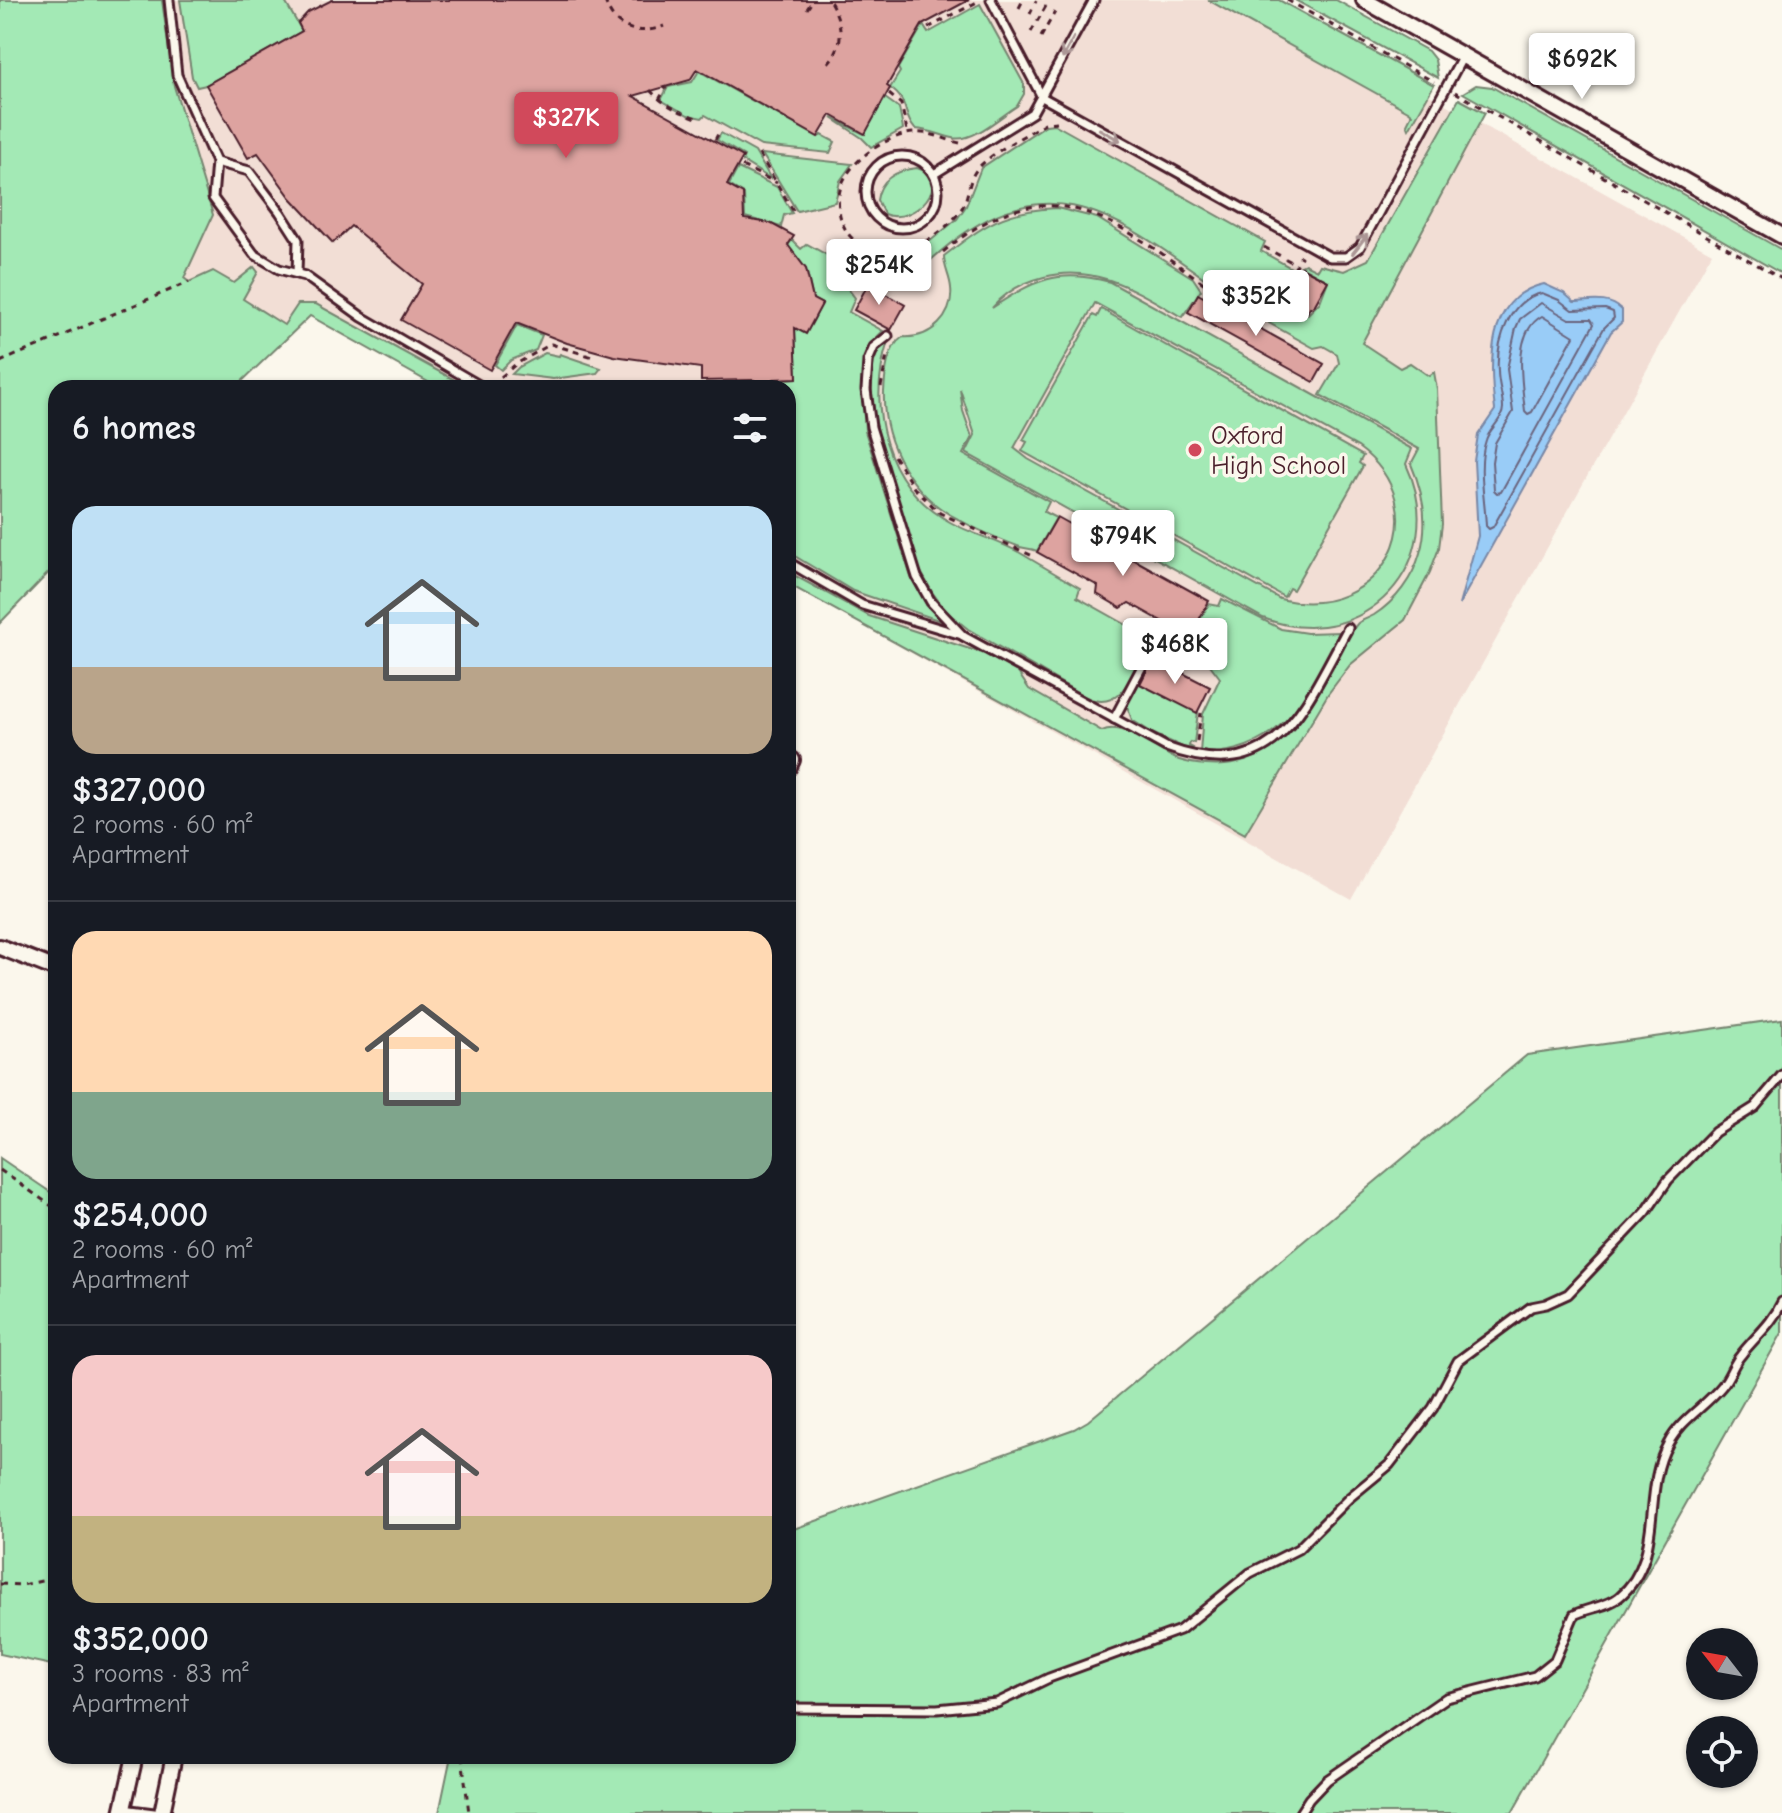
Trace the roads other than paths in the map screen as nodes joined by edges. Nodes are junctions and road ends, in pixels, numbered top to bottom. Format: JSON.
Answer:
{"nodes":[{"id":1,"x":169,"y":0,"type":"edge"},
{"id":2,"x":991,"y":0,"type":"edge"},
{"id":3,"x":1094,"y":0,"type":"edge"},
{"id":4,"x":1364,"y":0,"type":"edge"},
{"id":5,"x":1463,"y":56,"type":"junction"},
{"id":6,"x":1042,"y":97,"type":"junction"},
{"id":7,"x":216,"y":162,"type":"junction"},
{"id":8,"x":934,"y":174,"type":"junction"},
{"id":9,"x":1782,"y":236,"type":"edge"},
{"id":10,"x":297,"y":274,"type":"junction"},
{"id":11,"x":888,"y":336,"type":"dead end"},
{"id":12,"x":470,"y":380,"type":"edge"},
{"id":13,"x":796,"y":567,"type":"edge"},
{"id":14,"x":1348,"y":628,"type":"dead end"},
{"id":15,"x":963,"y":636,"type":"junction"},
{"id":16,"x":1147,"y":657,"type":"dead end"},
{"id":17,"x":1114,"y":719,"type":"junction"},
{"id":18,"x":0,"y":947,"type":"edge"},
{"id":19,"x":48,"y":966,"type":"edge"},
{"id":20,"x":1782,"y":1075,"type":"edge"},
{"id":21,"x":1782,"y":1302,"type":"edge"},
{"id":22,"x":796,"y":1708,"type":"edge"},
{"id":23,"x":133,"y":1764,"type":"edge"},
{"id":24,"x":172,"y":1764,"type":"edge"},
{"id":25,"x":123,"y":1811,"type":"edge"},
{"id":26,"x":154,"y":1813,"type":"edge"},
{"id":27,"x":162,"y":1813,"type":"edge"},
{"id":28,"x":1300,"y":1813,"type":"edge"}],
"edges":[{"from":1,"to":7,"type":"lane"},
{"from":2,"to":6,"type":"lane"},
{"from":3,"to":6,"type":"lane","one_way":true},
{"from":4,"to":5,"type":"street"},
{"from":6,"to":5,"type":"lane","one_way":true},
{"from":5,"to":9,"type":"street"},
{"from":6,"to":8,"type":"lane"},
{"from":7,"to":10,"type":"lane"},
{"from":7,"to":10,"type":"lane"},
{"from":8,"to":8,"type":"lane"},
{"from":10,"to":12,"type":"lane"},
{"from":11,"to":15,"type":"lane"},
{"from":13,"to":15,"type":"lane"},
{"from":14,"to":17,"type":"lane"},
{"from":15,"to":17,"type":"lane"},
{"from":16,"to":17,"type":"lane"},
{"from":18,"to":19,"type":"street"},
{"from":20,"to":22,"type":"lane"},
{"from":21,"to":28,"type":"lane"},
{"from":23,"to":25,"type":"street"},
{"from":24,"to":27,"type":"street"},
{"from":25,"to":26,"type":"lane"}]}
